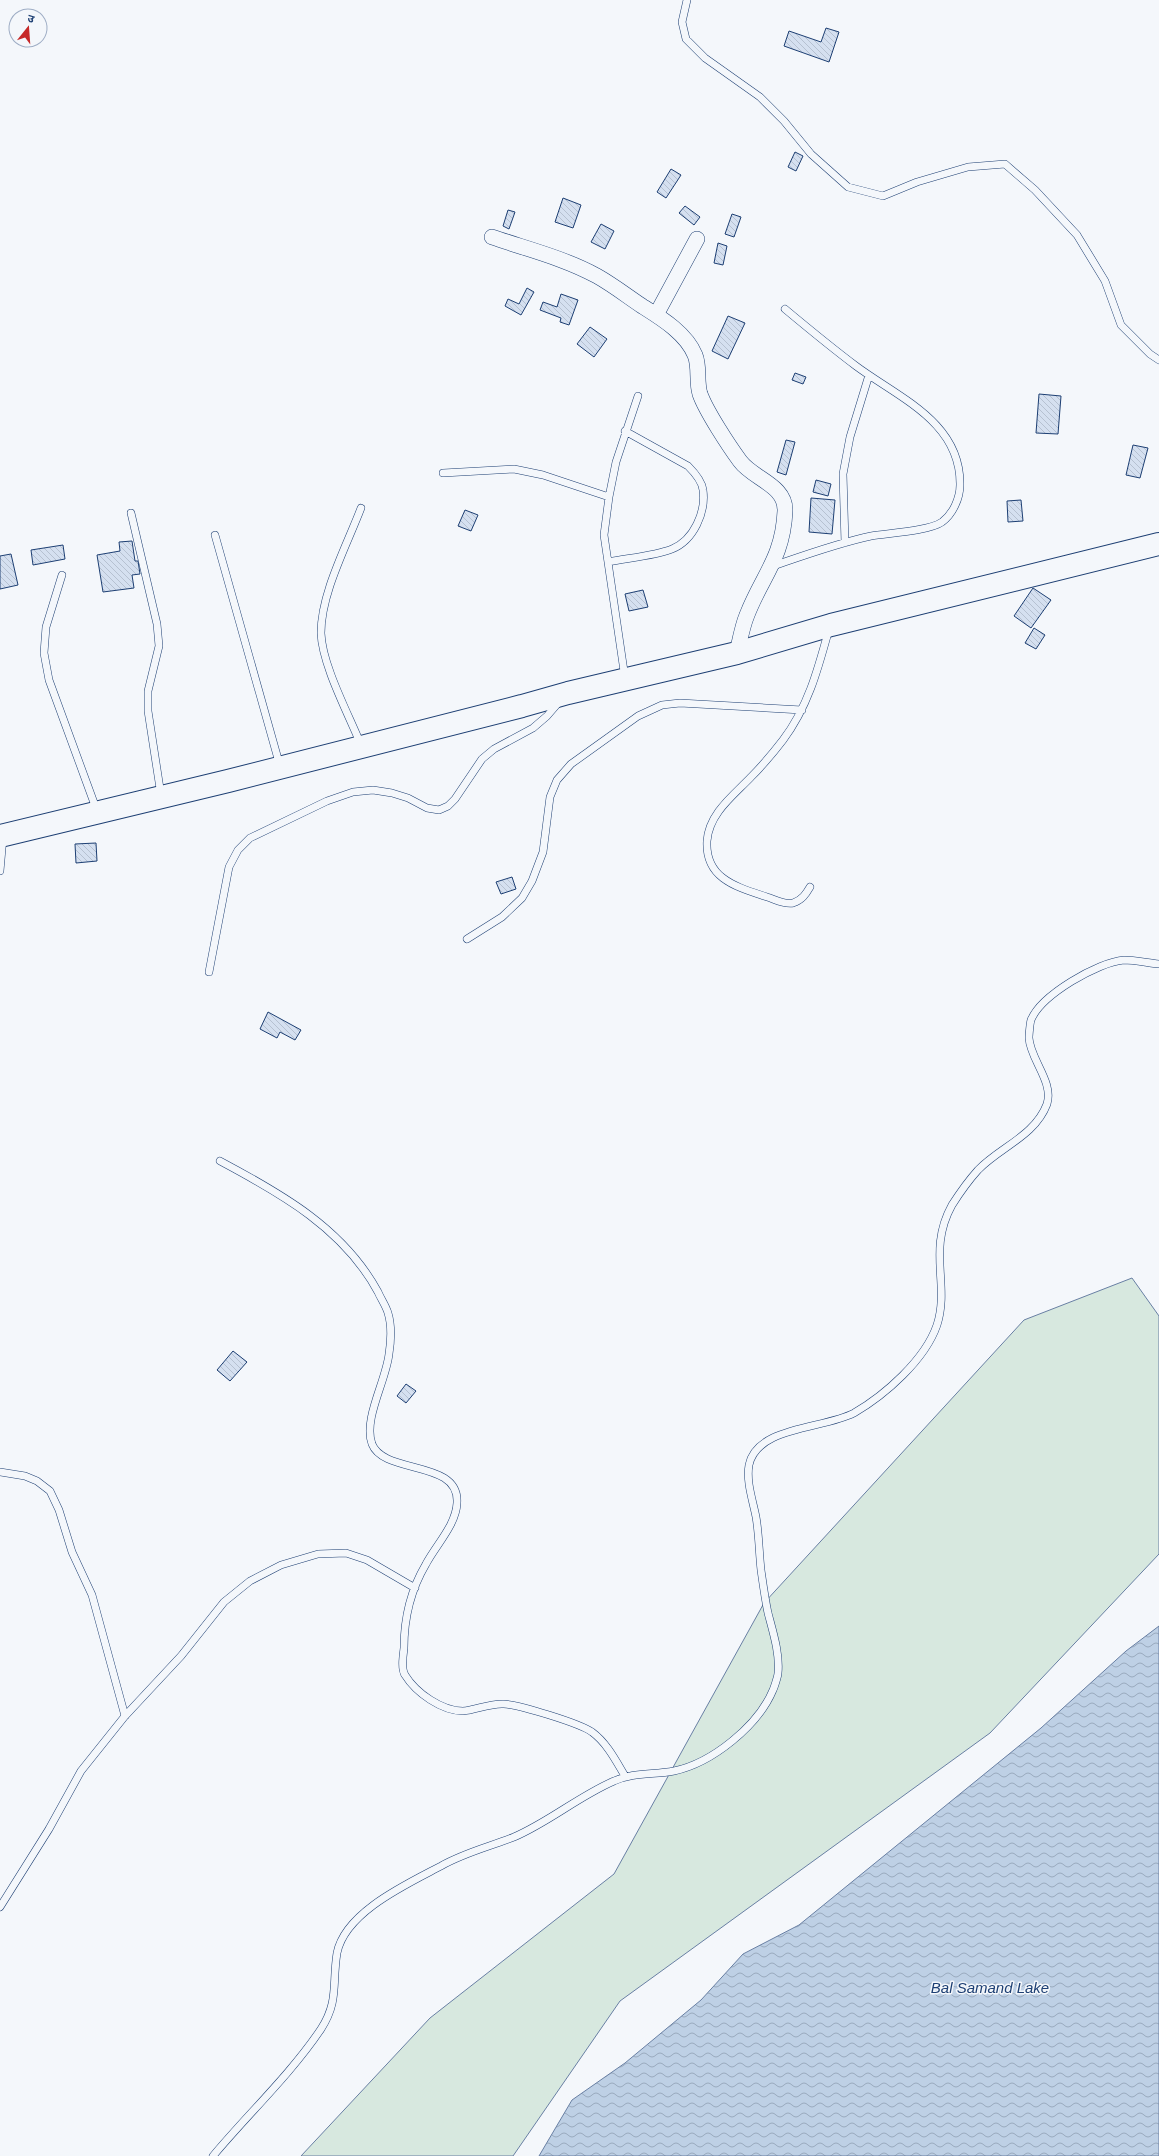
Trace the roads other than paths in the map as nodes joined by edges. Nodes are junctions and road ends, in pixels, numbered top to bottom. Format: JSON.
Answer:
{"nodes":[{"id":1,"x":687,"y":0,"type":"edge"},
{"id":2,"x":492,"y":236,"type":"dead end"},
{"id":3,"x":697,"y":239,"type":"dead end"},
{"id":4,"x":785,"y":310,"type":"dead end"},
{"id":5,"x":656,"y":315,"type":"junction"},
{"id":6,"x":1159,"y":360,"type":"edge"},
{"id":7,"x":869,"y":375,"type":"junction"},
{"id":8,"x":638,"y":396,"type":"dead end"},
{"id":9,"x":625,"y":431,"type":"junction"},
{"id":10,"x":443,"y":473,"type":"dead end"},
{"id":11,"x":609,"y":497,"type":"junction"},
{"id":12,"x":361,"y":508,"type":"dead end"},
{"id":13,"x":131,"y":513,"type":"dead end"},
{"id":14,"x":215,"y":535,"type":"dead end"},
{"id":15,"x":845,"y":543,"type":"junction"},
{"id":16,"x":1159,"y":544,"type":"edge"},
{"id":17,"x":608,"y":562,"type":"junction"},
{"id":18,"x":772,"y":566,"type":"junction"},
{"id":19,"x":62,"y":575,"type":"dead end"},
{"id":20,"x":831,"y":625,"type":"junction"},
{"id":21,"x":737,"y":653,"type":"junction"},
{"id":22,"x":625,"y":680,"type":"junction"},
{"id":23,"x":568,"y":692,"type":"junction"},
{"id":24,"x":802,"y":710,"type":"junction"},
{"id":25,"x":361,"y":746,"type":"junction"},
{"id":26,"x":280,"y":766,"type":"junction"},
{"id":27,"x":161,"y":796,"type":"junction"},
{"id":28,"x":98,"y":811,"type":"junction"},
{"id":29,"x":2,"y":835,"type":"edge"},
{"id":30,"x":0,"y":871,"type":"edge"},
{"id":31,"x":810,"y":887,"type":"dead end"},
{"id":32,"x":467,"y":938,"type":"dead end"},
{"id":33,"x":1159,"y":964,"type":"edge"},
{"id":34,"x":209,"y":972,"type":"dead end"},
{"id":35,"x":220,"y":1161,"type":"dead end"},
{"id":36,"x":0,"y":1472,"type":"edge"},
{"id":37,"x":415,"y":1588,"type":"junction"},
{"id":38,"x":126,"y":1716,"type":"junction"},
{"id":39,"x":625,"y":1776,"type":"junction"},
{"id":40,"x":0,"y":1907,"type":"edge"},
{"id":41,"x":213,"y":2156,"type":"edge"}],
"edges":[{"from":1,"to":6,"type":"lane"},
{"from":2,"to":5,"type":"street"},
{"from":3,"to":5,"type":"street"},
{"from":4,"to":7,"type":"lane"},
{"from":5,"to":18,"type":"street"},
{"from":7,"to":15,"type":"lane"},
{"from":7,"to":15,"type":"lane"},
{"from":8,"to":9,"type":"lane"},
{"from":9,"to":11,"type":"lane"},
{"from":9,"to":17,"type":"lane"},
{"from":10,"to":11,"type":"lane"},
{"from":11,"to":17,"type":"lane"},
{"from":12,"to":25,"type":"lane"},
{"from":13,"to":27,"type":"lane"},
{"from":14,"to":26,"type":"lane"},
{"from":15,"to":18,"type":"lane"},
{"from":16,"to":20,"type":"highway"},
{"from":17,"to":22,"type":"lane"},
{"from":18,"to":21,"type":"street"},
{"from":19,"to":28,"type":"lane"},
{"from":20,"to":21,"type":"highway"},
{"from":20,"to":24,"type":"lane"},
{"from":21,"to":22,"type":"highway"},
{"from":22,"to":23,"type":"highway"},
{"from":23,"to":25,"type":"highway"},
{"from":23,"to":34,"type":"lane"},
{"from":24,"to":31,"type":"lane"},
{"from":24,"to":32,"type":"lane"},
{"from":25,"to":26,"type":"highway"},
{"from":26,"to":27,"type":"highway"},
{"from":27,"to":28,"type":"highway"},
{"from":28,"to":29,"type":"highway"},
{"from":29,"to":30,"type":"lane"},
{"from":33,"to":39,"type":"lane"},
{"from":35,"to":37,"type":"lane"},
{"from":36,"to":38,"type":"lane"},
{"from":37,"to":38,"type":"lane"},
{"from":37,"to":39,"type":"lane"},
{"from":38,"to":40,"type":"lane"},
{"from":39,"to":41,"type":"lane"}]}
